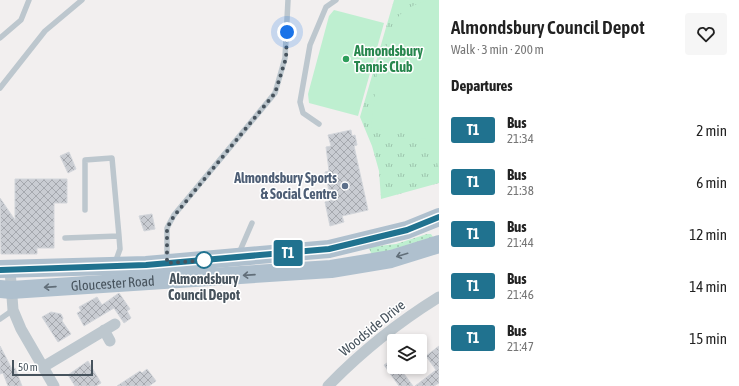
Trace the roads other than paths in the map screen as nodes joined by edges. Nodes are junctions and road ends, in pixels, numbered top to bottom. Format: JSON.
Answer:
{"nodes":[{"id":1,"x":29,"y":0,"type":"edge"},
{"id":2,"x":82,"y":0,"type":"edge"},
{"id":3,"x":288,"y":0,"type":"edge"},
{"id":4,"x":336,"y":0,"type":"edge"},
{"id":5,"x":0,"y":38,"type":"edge"},
{"id":6,"x":0,"y":88,"type":"edge"},
{"id":7,"x":319,"y":124,"type":"dead end"},
{"id":8,"x":85,"y":210,"type":"dead end"},
{"id":9,"x":439,"y":217,"type":"edge"},
{"id":10,"x":252,"y":223,"type":"dead end"},
{"id":11,"x":119,"y":236,"type":"junction"},
{"id":12,"x":65,"y":238,"type":"dead end"},
{"id":13,"x":439,"y":244,"type":"edge"},
{"id":14,"x":237,"y":257,"type":"junction"},
{"id":15,"x":120,"y":260,"type":"junction"},
{"id":16,"x":167,"y":263,"type":"junction"},
{"id":17,"x":5,"y":270,"type":"edge"},
{"id":18,"x":5,"y":289,"type":"edge"},
{"id":19,"x":439,"y":297,"type":"edge"},
{"id":20,"x":14,"y":310,"type":"junction"},
{"id":21,"x":0,"y":320,"type":"edge"},
{"id":22,"x":115,"y":324,"type":"dead end"},
{"id":23,"x":104,"y":330,"type":"junction"},
{"id":24,"x":110,"y":341,"type":"dead end"},
{"id":25,"x":43,"y":367,"type":"junction"},
{"id":26,"x":54,"y":386,"type":"edge"},
{"id":27,"x":328,"y":386,"type":"edge"}],
"edges":[{"from":1,"to":5,"type":"lane"},
{"from":2,"to":6,"type":"lane"},
{"from":3,"to":16,"type":"lane"},
{"from":4,"to":7,"type":"lane"},
{"from":8,"to":11,"type":"lane"},
{"from":9,"to":14,"type":"main road","name":"Gloucester Road"},
{"from":10,"to":14,"type":"lane"},
{"from":11,"to":12,"type":"lane"},
{"from":11,"to":15,"type":"lane"},
{"from":13,"to":18,"type":"main road","name":"Gloucester Road","one_way":true},
{"from":14,"to":16,"type":"main road","name":"Gloucester Road"},
{"from":15,"to":16,"type":"main road","name":"Gloucester Road"},
{"from":15,"to":17,"type":"main road","name":"Gloucester Road"},
{"from":17,"to":18,"type":"street"},
{"from":18,"to":20,"type":"street"},
{"from":19,"to":27,"type":"street","name":"Woodside Drive"},
{"from":20,"to":21,"type":"lane"},
{"from":20,"to":25,"type":"street"},
{"from":22,"to":23,"type":"street"},
{"from":23,"to":24,"type":"street"},
{"from":23,"to":25,"type":"street"},
{"from":25,"to":26,"type":"street"}]}
